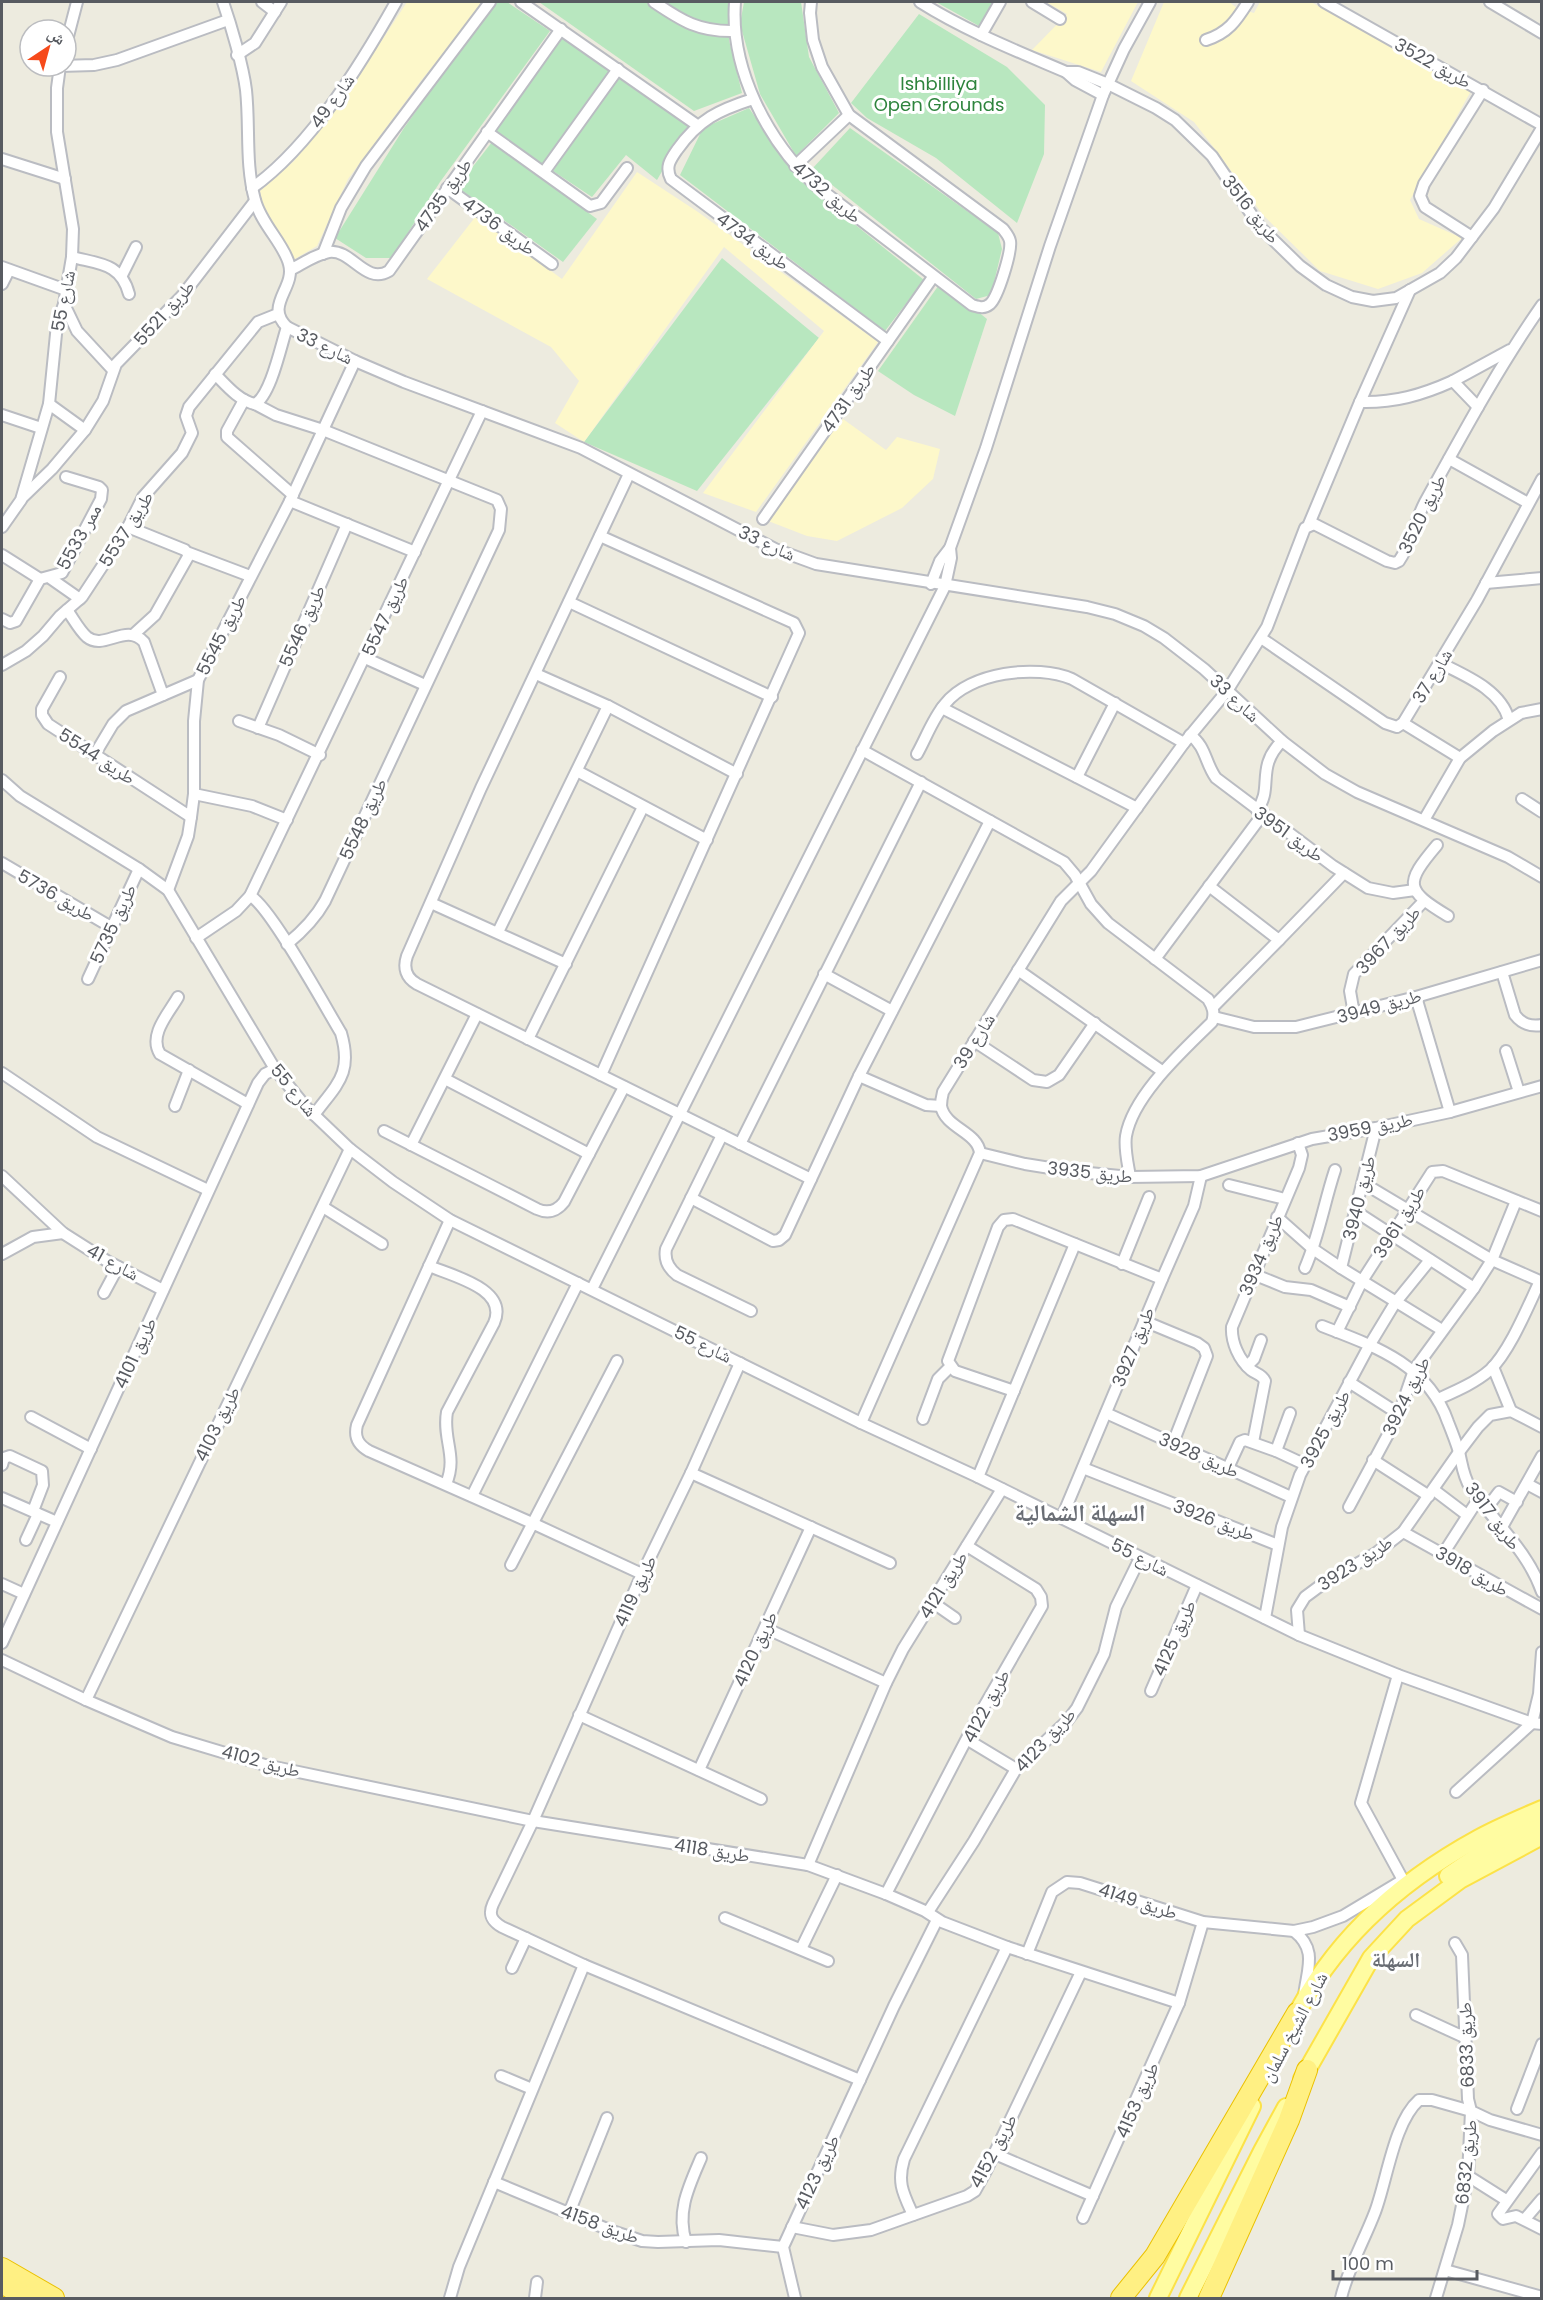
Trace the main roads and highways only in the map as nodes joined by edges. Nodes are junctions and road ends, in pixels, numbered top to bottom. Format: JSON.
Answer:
{"nodes":[{"id":1,"x":1542,"y":1809,"type":"edge"},
{"id":2,"x":1542,"y":1823,"type":"edge"},
{"id":3,"x":1542,"y":1836,"type":"edge"},
{"id":4,"x":1420,"y":1908,"type":"junction"},
{"id":5,"x":1300,"y":2008,"type":"junction"},
{"id":6,"x":1307,"y":2070,"type":"junction"},
{"id":7,"x":2,"y":2268,"type":"edge"},
{"id":8,"x":2,"y":2283,"type":"edge"},
{"id":9,"x":27,"y":2298,"type":"edge"},
{"id":10,"x":54,"y":2298,"type":"edge"},
{"id":11,"x":1121,"y":2298,"type":"edge"},
{"id":12,"x":1158,"y":2298,"type":"edge"},
{"id":13,"x":1188,"y":2298,"type":"edge"},
{"id":14,"x":1209,"y":2298,"type":"edge"}],
"edges":[{"from":1,"to":5,"type":"main road","name":"شارع الشيخ سلمان"},
{"from":2,"to":4,"type":"main road"},
{"from":3,"to":4,"type":"main road","name":"شارع الشيخ سلمان"},
{"from":4,"to":6,"type":"main road","name":"شارع الشيخ سلمان"},
{"from":5,"to":11,"type":"highway"},
{"from":5,"to":12,"type":"main road","name":"شارع الشيخ سلمان"},
{"from":6,"to":13,"type":"main road","name":"شارع الشيخ سلمان"},
{"from":6,"to":14,"type":"highway"},
{"from":7,"to":10,"type":"highway"},
{"from":8,"to":9,"type":"highway"}]}
